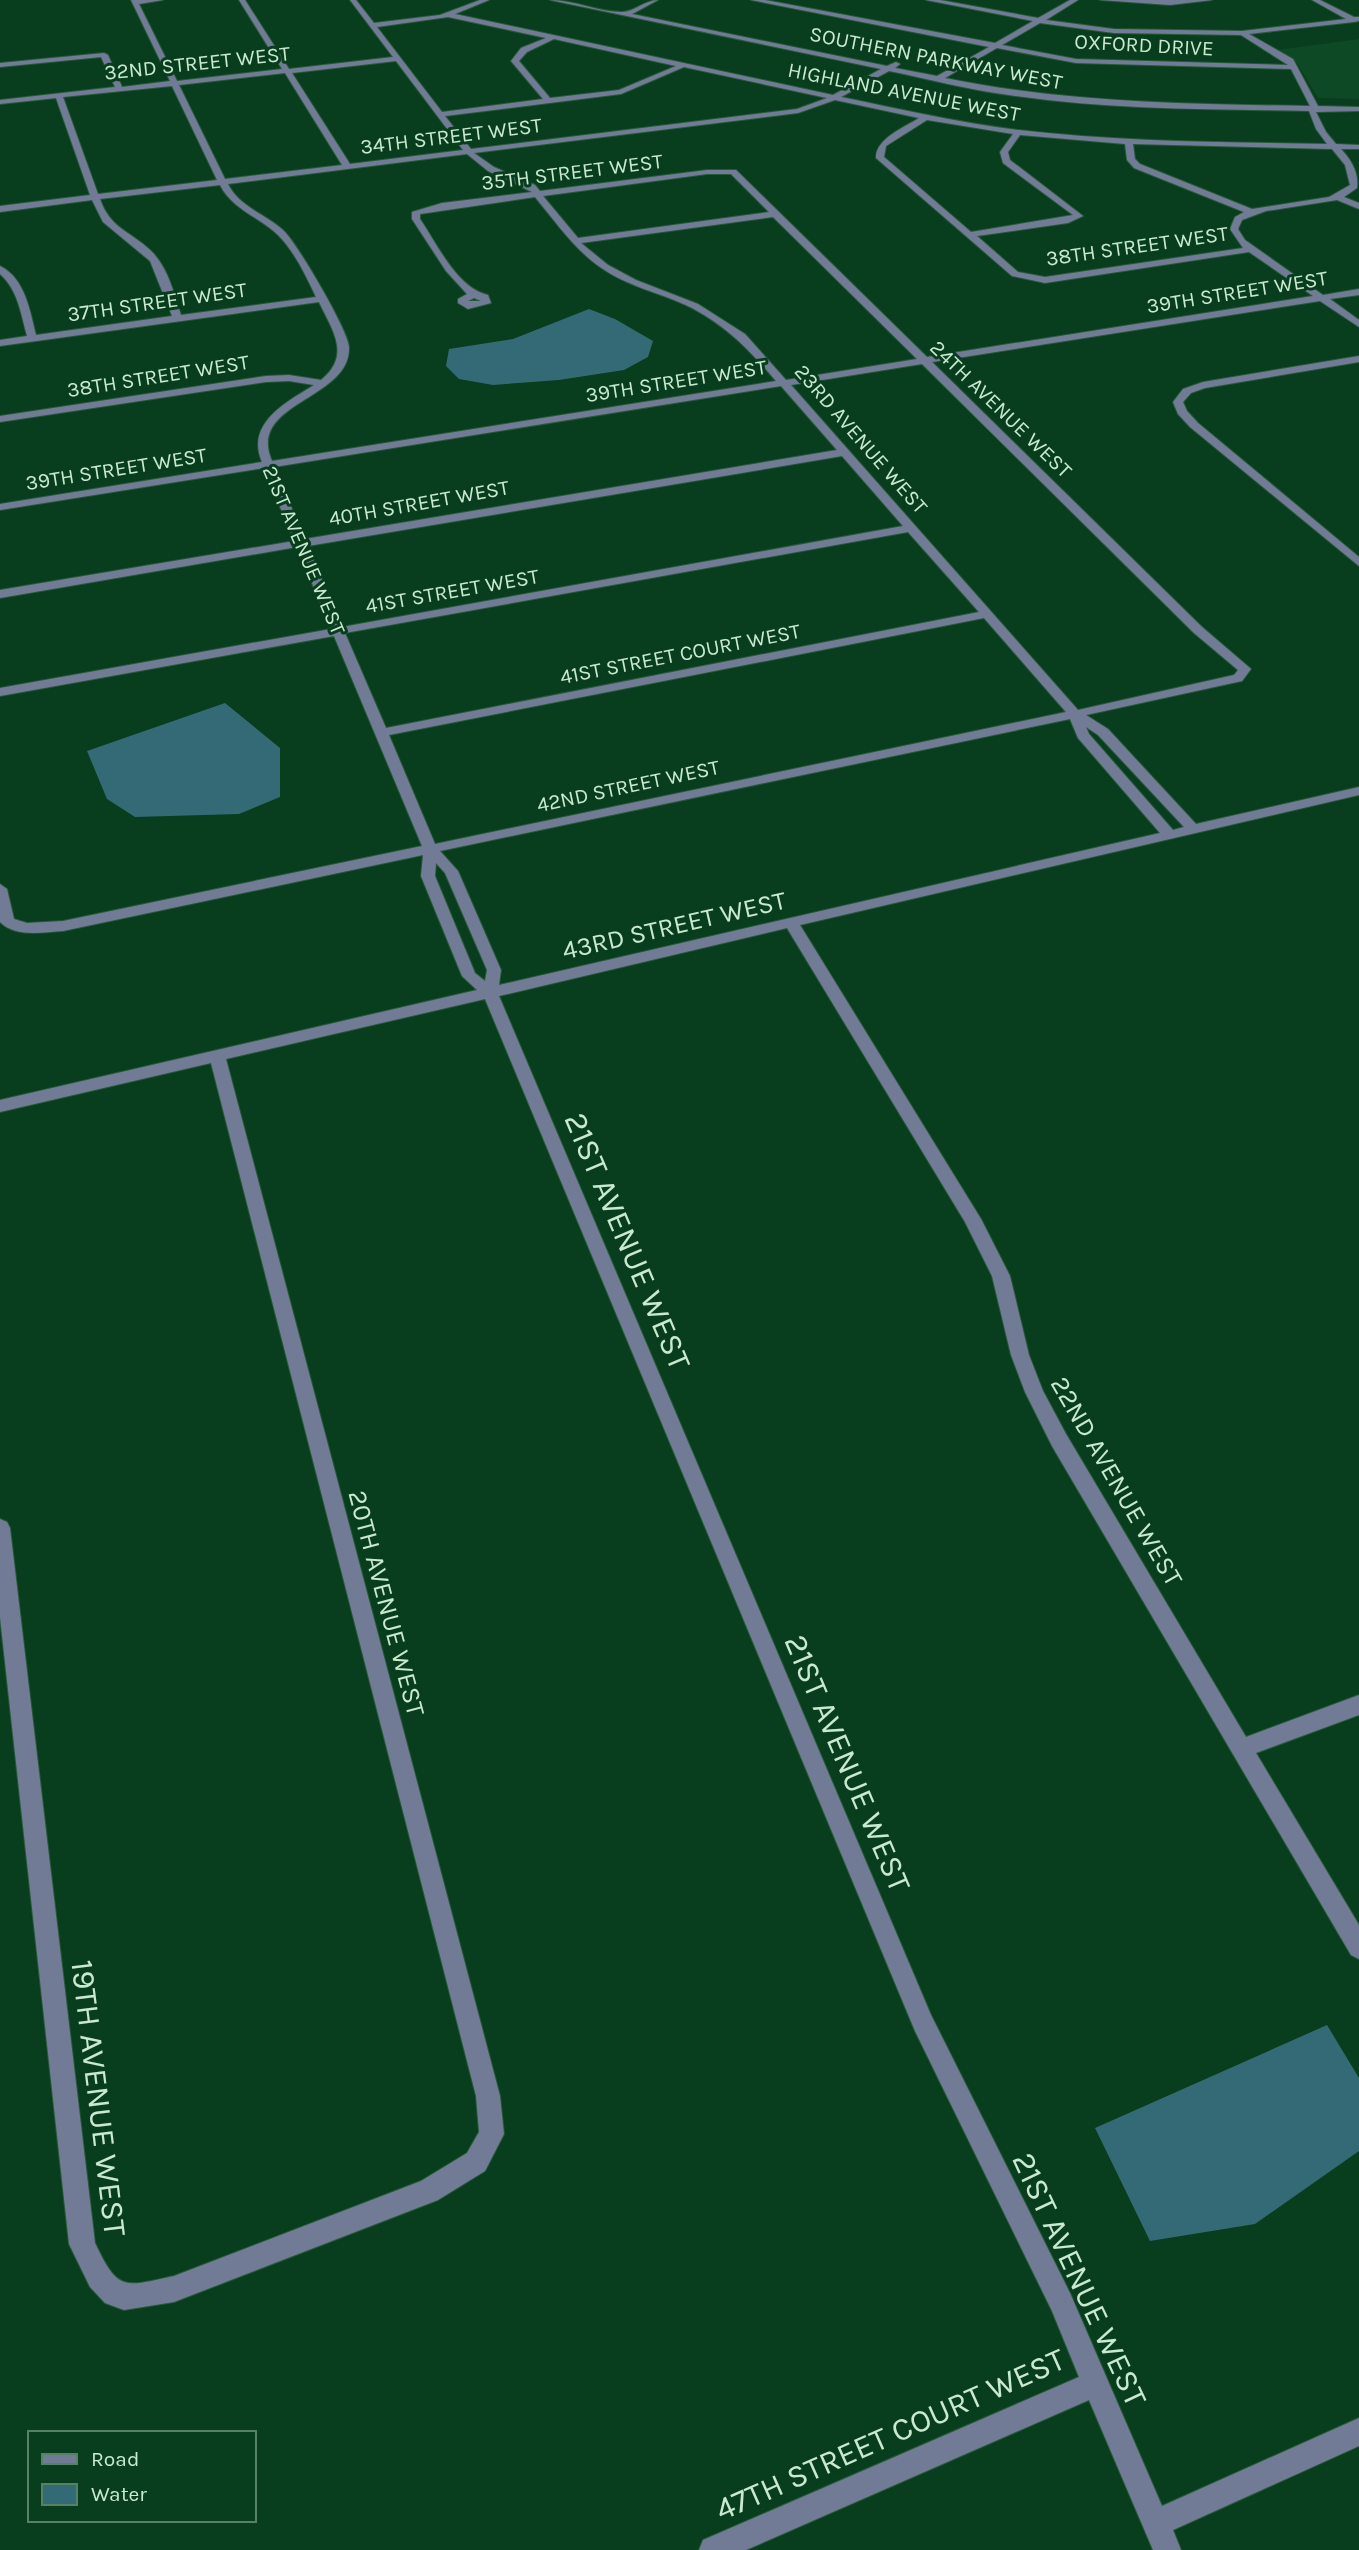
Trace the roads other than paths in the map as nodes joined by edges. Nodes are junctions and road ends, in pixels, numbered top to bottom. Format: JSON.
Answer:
{"nodes":[{"id":1,"x":160,"y":0,"type":"edge"},
{"id":2,"x":242,"y":0,"type":"edge"},
{"id":3,"x":353,"y":0,"type":"edge"},
{"id":4,"x":486,"y":0,"type":"edge"},
{"id":5,"x":553,"y":0,"type":"edge"},
{"id":6,"x":582,"y":0,"type":"edge"},
{"id":7,"x":655,"y":0,"type":"edge"},
{"id":8,"x":754,"y":0,"type":"edge"},
{"id":9,"x":929,"y":0,"type":"edge"},
{"id":10,"x":1075,"y":0,"type":"edge"},
{"id":11,"x":1103,"y":0,"type":"edge"},
{"id":12,"x":1209,"y":0,"type":"edge"},
{"id":13,"x":1315,"y":0,"type":"edge"},
{"id":14,"x":135,"y":1,"type":"edge"},
{"id":15,"x":632,"y":10,"type":"junction"},
{"id":16,"x":450,"y":15,"type":"junction"},
{"id":17,"x":624,"y":15,"type":"junction"},
{"id":18,"x":1356,"y":19,"type":"edge"},
{"id":19,"x":1040,"y":21,"type":"junction"},
{"id":20,"x":373,"y":25,"type":"junction"},
{"id":21,"x":1242,"y":33,"type":"junction"},
{"id":22,"x":553,"y":37,"type":"junction"},
{"id":23,"x":994,"y":47,"type":"junction"},
{"id":24,"x":398,"y":59,"type":"junction"},
{"id":25,"x":896,"y":64,"type":"junction"},
{"id":26,"x":0,"y":65,"type":"edge"},
{"id":27,"x":683,"y":65,"type":"junction"},
{"id":28,"x":1294,"y":67,"type":"junction"},
{"id":29,"x":887,"y":69,"type":"junction"},
{"id":30,"x":287,"y":71,"type":"junction"},
{"id":31,"x":946,"y":75,"type":"junction"},
{"id":32,"x":937,"y":79,"type":"junction"},
{"id":33,"x":176,"y":83,"type":"junction"},
{"id":34,"x":119,"y":89,"type":"junction"},
{"id":35,"x":60,"y":96,"type":"junction"},
{"id":36,"x":834,"y":97,"type":"junction"},
{"id":37,"x":0,"y":102,"type":"edge"},
{"id":38,"x":549,"y":102,"type":"junction"},
{"id":39,"x":1359,"y":103,"type":"edge"},
{"id":40,"x":1314,"y":105,"type":"junction"},
{"id":41,"x":1359,"y":109,"type":"edge"},
{"id":42,"x":441,"y":114,"type":"junction"},
{"id":43,"x":1326,"y":114,"type":"dead end"},
{"id":44,"x":926,"y":117,"type":"junction"},
{"id":45,"x":1018,"y":132,"type":"junction"},
{"id":46,"x":1129,"y":142,"type":"junction"},
{"id":47,"x":1338,"y":142,"type":"junction"},
{"id":48,"x":1359,"y":147,"type":"edge"},
{"id":49,"x":468,"y":151,"type":"junction"},
{"id":50,"x":347,"y":166,"type":"junction"},
{"id":51,"x":729,"y":171,"type":"joint"},
{"id":52,"x":223,"y":181,"type":"junction"},
{"id":53,"x":538,"y":194,"type":"junction"},
{"id":54,"x":95,"y":197,"type":"junction"},
{"id":55,"x":1337,"y":197,"type":"junction"},
{"id":56,"x":1359,"y":206,"type":"edge"},
{"id":57,"x":0,"y":209,"type":"edge"},
{"id":58,"x":1251,"y":212,"type":"junction"},
{"id":59,"x":774,"y":214,"type":"junction"},
{"id":60,"x":969,"y":235,"type":"junction"},
{"id":61,"x":575,"y":241,"type":"junction"},
{"id":62,"x":1251,"y":249,"type":"junction"},
{"id":63,"x":0,"y":269,"type":"edge"},
{"id":64,"x":1359,"y":292,"type":"edge"},
{"id":65,"x":473,"y":295,"type":"dead end"},
{"id":66,"x":1322,"y":298,"type":"junction"},
{"id":67,"x":320,"y":299,"type":"junction"},
{"id":68,"x":178,"y":319,"type":"junction"},
{"id":69,"x":1359,"y":324,"type":"edge"},
{"id":70,"x":32,"y":339,"type":"junction"},
{"id":71,"x":0,"y":343,"type":"edge"},
{"id":72,"x":1359,"y":359,"type":"edge"},
{"id":73,"x":925,"y":361,"type":"junction"},
{"id":74,"x":322,"y":383,"type":"junction"},
{"id":75,"x":784,"y":383,"type":"junction"},
{"id":76,"x":0,"y":419,"type":"edge"},
{"id":77,"x":844,"y":452,"type":"junction"},
{"id":78,"x":268,"y":465,"type":"junction"},
{"id":79,"x":0,"y":507,"type":"edge"},
{"id":80,"x":911,"y":528,"type":"junction"},
{"id":81,"x":301,"y":542,"type":"junction"},
{"id":82,"x":1359,"y":563,"type":"edge"},
{"id":83,"x":0,"y":594,"type":"edge"},
{"id":84,"x":987,"y":614,"type":"junction"},
{"id":85,"x":339,"y":631,"type":"junction"},
{"id":86,"x":1242,"y":673,"type":"joint"},
{"id":87,"x":0,"y":692,"type":"edge"},
{"id":88,"x":1075,"y":714,"type":"junction"},
{"id":89,"x":381,"y":733,"type":"junction"},
{"id":90,"x":1359,"y":791,"type":"edge"},
{"id":91,"x":1193,"y":829,"type":"junction"},
{"id":92,"x":1169,"y":834,"type":"junction"},
{"id":93,"x":430,"y":849,"type":"junction"},
{"id":94,"x":0,"y":889,"type":"edge"},
{"id":95,"x":791,"y":923,"type":"junction"},
{"id":96,"x":489,"y":993,"type":"junction"},
{"id":97,"x":217,"y":1056,"type":"junction"},
{"id":98,"x":0,"y":1106,"type":"edge"},
{"id":99,"x":0,"y":1528,"type":"edge"},
{"id":100,"x":1359,"y":1705,"type":"edge"},
{"id":101,"x":1243,"y":1748,"type":"junction"},
{"id":102,"x":1359,"y":1947,"type":"edge"},
{"id":103,"x":111,"y":2292,"type":"joint"},
{"id":104,"x":1096,"y":2383,"type":"junction"},
{"id":105,"x":1359,"y":2432,"type":"edge"},
{"id":106,"x":1155,"y":2524,"type":"junction"},
{"id":107,"x":713,"y":2550,"type":"edge"},
{"id":108,"x":1167,"y":2550,"type":"edge"}],
"edges":[{"from":1,"to":14,"type":"street"},
{"from":2,"to":30,"type":"street"},
{"from":3,"to":20,"type":"street","name":"23RD AVENUE WEST"},
{"from":4,"to":16,"type":"street"},
{"from":5,"to":17,"type":"street","name":"SOUTHERN PARKWAY WEST"},
{"from":6,"to":15,"type":"street","name":"SOUTHERN PARKWAY WEST"},
{"from":7,"to":15,"type":"street"},
{"from":8,"to":23,"type":"street","name":"OXFORD DRIVE"},
{"from":9,"to":19,"type":"street"},
{"from":10,"to":19,"type":"street"},
{"from":11,"to":12,"type":"street"},
{"from":13,"to":18,"type":"street"},
{"from":14,"to":33,"type":"street","name":"21ST AVENUE WEST"},
{"from":15,"to":17,"type":"street"},
{"from":15,"to":25,"type":"street","name":"SOUTHERN PARKWAY WEST"},
{"from":16,"to":20,"type":"street"},
{"from":16,"to":22,"type":"street","name":"HIGHLAND AVENUE WEST"},
{"from":17,"to":29,"type":"street","name":"SOUTHERN PARKWAY WEST"},
{"from":18,"to":21,"type":"street"},
{"from":19,"to":21,"type":"street"},
{"from":19,"to":23,"type":"street"},
{"from":20,"to":24,"type":"street","name":"23RD AVENUE WEST"},
{"from":21,"to":28,"type":"street"},
{"from":22,"to":27,"type":"street","name":"HIGHLAND AVENUE WEST"},
{"from":22,"to":38,"type":"street"},
{"from":23,"to":28,"type":"street","name":"OXFORD DRIVE"},
{"from":23,"to":31,"type":"street"},
{"from":24,"to":30,"type":"street","name":"32ND STREET WEST"},
{"from":24,"to":42,"type":"street","name":"23RD AVENUE WEST"},
{"from":25,"to":29,"type":"street","name":"34TH STREET WEST"},
{"from":25,"to":31,"type":"street","name":"SOUTHERN PARKWAY WEST"},
{"from":26,"to":34,"type":"street"},
{"from":27,"to":36,"type":"street","name":"HIGHLAND AVENUE WEST"},
{"from":27,"to":38,"type":"street"},
{"from":28,"to":40,"type":"street"},
{"from":29,"to":32,"type":"street","name":"SOUTHERN PARKWAY WEST"},
{"from":29,"to":36,"type":"street","name":"34TH STREET WEST"},
{"from":30,"to":33,"type":"street","name":"32ND STREET WEST"},
{"from":30,"to":50,"type":"street"},
{"from":31,"to":32,"type":"street"},
{"from":31,"to":40,"type":"street","name":"SOUTHERN PARKWAY WEST"},
{"from":32,"to":40,"type":"street","name":"SOUTHERN PARKWAY WEST"},
{"from":33,"to":34,"type":"street","name":"32ND STREET WEST"},
{"from":33,"to":52,"type":"street","name":"21ST AVENUE WEST"},
{"from":34,"to":35,"type":"street","name":"32ND STREET WEST"},
{"from":35,"to":37,"type":"street","name":"32ND STREET WEST"},
{"from":35,"to":54,"type":"street"},
{"from":36,"to":44,"type":"street","name":"HIGHLAND AVENUE WEST"},
{"from":36,"to":49,"type":"street","name":"34TH STREET WEST"},
{"from":38,"to":42,"type":"street"},
{"from":39,"to":40,"type":"street","name":"SOUTHERN PARKWAY WEST"},
{"from":40,"to":41,"type":"street","name":"SOUTHERN PARKWAY WEST"},
{"from":40,"to":43,"type":"street"},
{"from":40,"to":47,"type":"street"},
{"from":42,"to":49,"type":"street","name":"23RD AVENUE WEST"},
{"from":44,"to":45,"type":"street","name":"HIGHLAND AVENUE WEST"},
{"from":44,"to":60,"type":"street"},
{"from":45,"to":46,"type":"street","name":"HIGHLAND AVENUE WEST"},
{"from":45,"to":60,"type":"street"},
{"from":46,"to":47,"type":"street","name":"HIGHLAND AVENUE WEST"},
{"from":46,"to":58,"type":"street"},
{"from":47,"to":48,"type":"street","name":"HIGHLAND AVENUE WEST"},
{"from":47,"to":55,"type":"street"},
{"from":49,"to":50,"type":"street","name":"34TH STREET WEST"},
{"from":49,"to":53,"type":"street","name":"23RD AVENUE WEST"},
{"from":50,"to":52,"type":"street","name":"34TH STREET WEST"},
{"from":51,"to":53,"type":"street","name":"35TH STREET WEST"},
{"from":51,"to":59,"type":"street","name":"24TH AVENUE WEST"},
{"from":52,"to":54,"type":"street","name":"34TH STREET WEST"},
{"from":52,"to":67,"type":"street","name":"21ST AVENUE WEST"},
{"from":53,"to":61,"type":"street","name":"23RD AVENUE WEST"},
{"from":53,"to":65,"type":"street","name":"35TH STREET WEST"},
{"from":54,"to":57,"type":"street","name":"34TH STREET WEST"},
{"from":54,"to":68,"type":"street"},
{"from":55,"to":56,"type":"street"},
{"from":55,"to":58,"type":"street"},
{"from":58,"to":62,"type":"street"},
{"from":59,"to":61,"type":"street"},
{"from":59,"to":73,"type":"street","name":"24TH AVENUE WEST"},
{"from":60,"to":62,"type":"street","name":"38TH STREET WEST"},
{"from":61,"to":75,"type":"street","name":"23RD AVENUE WEST"},
{"from":62,"to":66,"type":"street"},
{"from":63,"to":70,"type":"street"},
{"from":64,"to":66,"type":"street","name":"39TH STREET WEST"},
{"from":66,"to":69,"type":"street"},
{"from":66,"to":73,"type":"street","name":"39TH STREET WEST"},
{"from":67,"to":68,"type":"street","name":"37TH STREET WEST"},
{"from":67,"to":74,"type":"street","name":"21ST AVENUE WEST"},
{"from":68,"to":70,"type":"street","name":"37TH STREET WEST"},
{"from":70,"to":71,"type":"street","name":"37TH STREET WEST"},
{"from":72,"to":82,"type":"street"},
{"from":73,"to":75,"type":"street","name":"39TH STREET WEST"},
{"from":73,"to":86,"type":"street","name":"24TH AVENUE WEST"},
{"from":74,"to":76,"type":"street","name":"38TH STREET WEST"},
{"from":74,"to":78,"type":"street","name":"21ST AVENUE WEST"},
{"from":75,"to":77,"type":"street","name":"23RD AVENUE WEST"},
{"from":75,"to":78,"type":"street","name":"39TH STREET WEST"},
{"from":77,"to":80,"type":"street","name":"23RD AVENUE WEST"},
{"from":77,"to":81,"type":"street","name":"40TH STREET WEST"},
{"from":78,"to":79,"type":"street","name":"39TH STREET WEST"},
{"from":78,"to":81,"type":"street","name":"21ST AVENUE WEST"},
{"from":80,"to":84,"type":"street","name":"23RD AVENUE WEST"},
{"from":80,"to":85,"type":"street","name":"41ST STREET WEST"},
{"from":81,"to":83,"type":"street","name":"40TH STREET WEST"},
{"from":81,"to":85,"type":"street","name":"21ST AVENUE WEST"},
{"from":84,"to":88,"type":"street","name":"23RD AVENUE WEST"},
{"from":84,"to":89,"type":"street","name":"41ST STREET COURT WEST"},
{"from":85,"to":87,"type":"street","name":"41ST STREET WEST"},
{"from":85,"to":89,"type":"street","name":"21ST AVENUE WEST"},
{"from":86,"to":88,"type":"street","name":"42ND STREET WEST"},
{"from":88,"to":91,"type":"street","name":"23RD AVENUE WEST"},
{"from":88,"to":92,"type":"street","name":"23RD AVENUE WEST"},
{"from":88,"to":93,"type":"street","name":"42ND STREET WEST"},
{"from":89,"to":93,"type":"street","name":"21ST AVENUE WEST"},
{"from":90,"to":91,"type":"street","name":"43RD STREET WEST"},
{"from":91,"to":92,"type":"street","name":"43RD STREET WEST"},
{"from":92,"to":95,"type":"street","name":"43RD STREET WEST"},
{"from":93,"to":94,"type":"street","name":"42ND STREET WEST"},
{"from":93,"to":96,"type":"street","name":"21ST AVENUE WEST"},
{"from":93,"to":96,"type":"street","name":"21ST AVENUE WEST"},
{"from":95,"to":96,"type":"street","name":"43RD STREET WEST"},
{"from":95,"to":101,"type":"street","name":"22ND AVENUE WEST"},
{"from":96,"to":97,"type":"street","name":"43RD STREET WEST"},
{"from":96,"to":104,"type":"street","name":"21ST AVENUE WEST"},
{"from":97,"to":98,"type":"street","name":"43RD STREET WEST"},
{"from":97,"to":103,"type":"street","name":"20TH AVENUE WEST"},
{"from":99,"to":103,"type":"street","name":"19TH AVENUE WEST"},
{"from":100,"to":101,"type":"street"},
{"from":101,"to":102,"type":"street","name":"22ND AVENUE WEST"},
{"from":104,"to":106,"type":"street","name":"21ST AVENUE WEST"},
{"from":104,"to":107,"type":"street","name":"47TH STREET COURT WEST"},
{"from":105,"to":106,"type":"street"},
{"from":106,"to":108,"type":"street","name":"21ST AVENUE WEST"}]}
